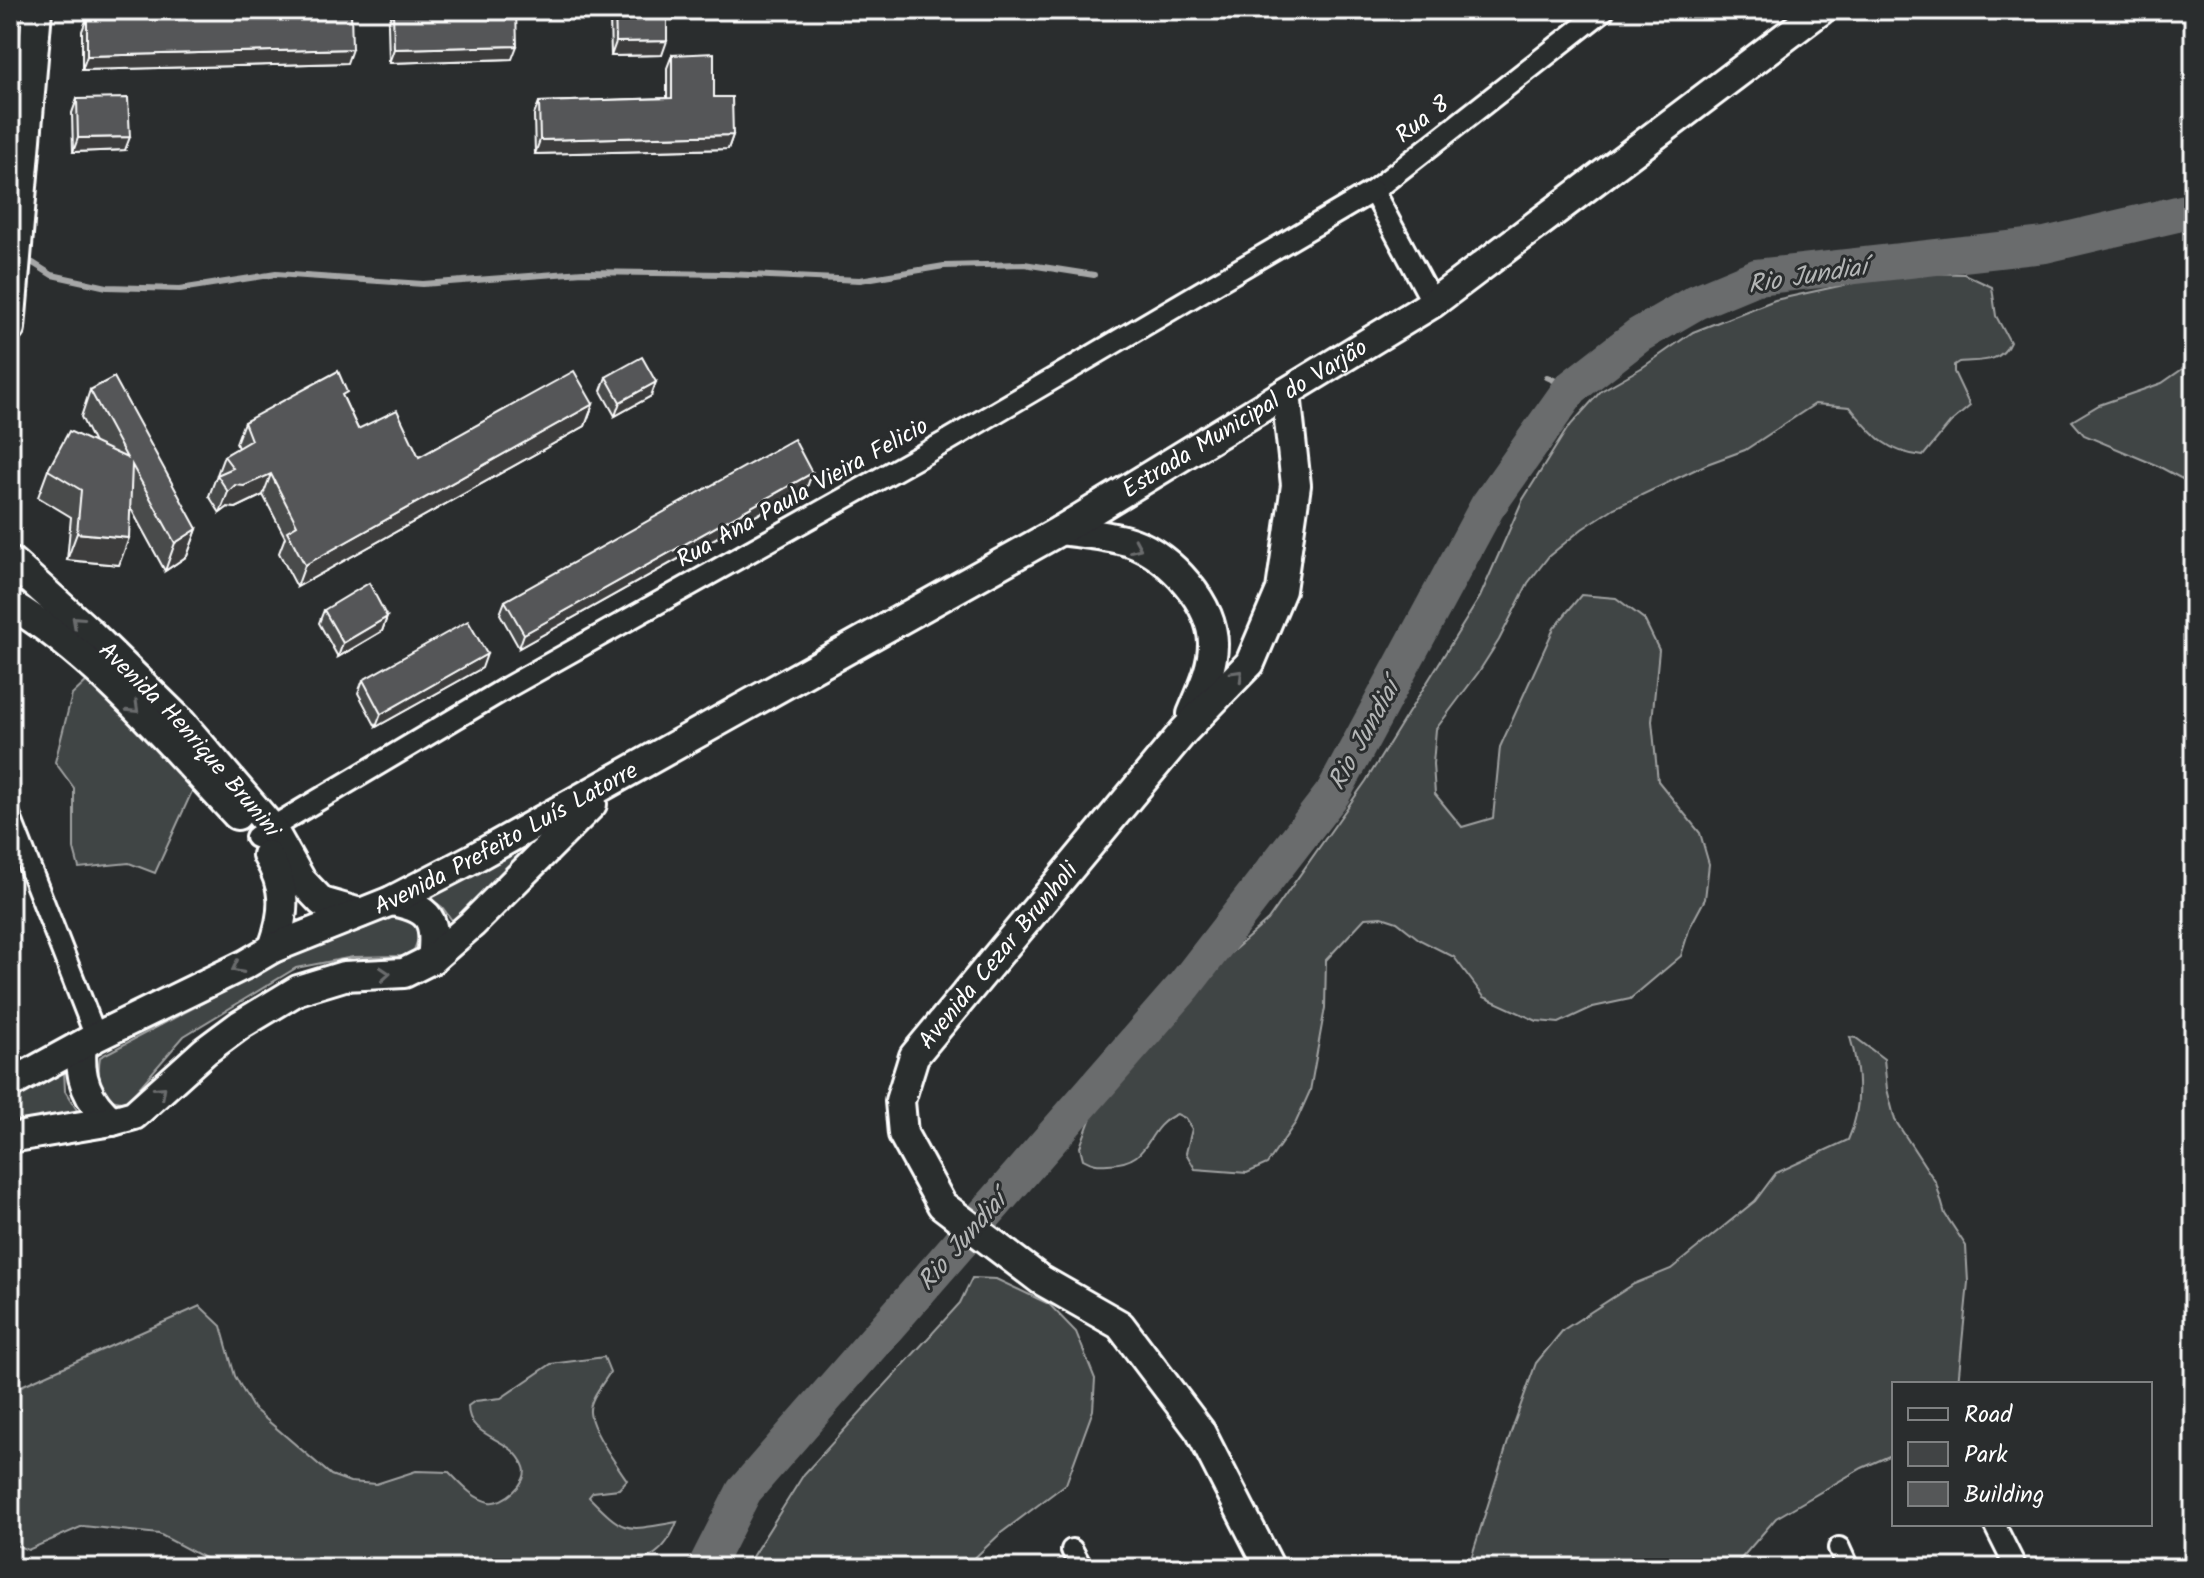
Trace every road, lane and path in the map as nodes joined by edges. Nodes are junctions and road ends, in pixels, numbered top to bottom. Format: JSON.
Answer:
{"nodes":[{"id":1,"x":37,"y":10,"type":"edge"},
{"id":2,"x":1604,"y":10,"type":"edge"},
{"id":3,"x":1821,"y":10,"type":"edge"},
{"id":4,"x":1373,"y":191,"type":"junction"},
{"id":5,"x":1433,"y":303,"type":"junction"},
{"id":6,"x":10,"y":328,"type":"edge"},
{"id":7,"x":1286,"y":393,"type":"junction"},
{"id":8,"x":1061,"y":530,"type":"junction"},
{"id":9,"x":11,"y":562,"type":"edge"},
{"id":10,"x":10,"y":604,"type":"edge"},
{"id":11,"x":1184,"y":731,"type":"junction"},
{"id":12,"x":631,"y":769,"type":"junction"},
{"id":13,"x":10,"y":817,"type":"edge"},
{"id":14,"x":264,"y":832,"type":"junction"},
{"id":15,"x":391,"y":901,"type":"junction"},
{"id":16,"x":360,"y":913,"type":"junction"},
{"id":17,"x":273,"y":948,"type":"junction"},
{"id":18,"x":432,"y":959,"type":"junction"},
{"id":19,"x":89,"y":1041,"type":"junction"},
{"id":20,"x":10,"y":1084,"type":"edge"},
{"id":21,"x":112,"y":1121,"type":"junction"},
{"id":22,"x":10,"y":1138,"type":"edge"},
{"id":23,"x":1995,"y":1526,"type":"edge"},
{"id":24,"x":1839,"y":1548,"type":"dead end"},
{"id":25,"x":1270,"y":1568,"type":"edge"},
{"id":26,"x":1848,"y":1568,"type":"edge"},
{"id":27,"x":2016,"y":1568,"type":"edge"}],
"edges":[{"from":1,"to":6,"type":"main road"},
{"from":2,"to":4,"type":"street","name":"Rua 8"},
{"from":3,"to":5,"type":"main road","name":"Estrada Municipal do Varjão"},
{"from":4,"to":5,"type":"street"},
{"from":4,"to":14,"type":"street","name":"Rua Ana Paula Vieira Felicio"},
{"from":5,"to":7,"type":"main road","name":"Estrada Municipal do Varjão"},
{"from":7,"to":8,"type":"main road","name":"Estrada Municipal do Varjão"},
{"from":11,"to":7,"type":"main road","name":"Avenida Cezar Brunholi","one_way":true},
{"from":8,"to":11,"type":"main road","name":"Avenida Cezar Brunholi","one_way":true},
{"from":8,"to":12,"type":"main road","name":"Estrada Municipal do Varjão"},
{"from":14,"to":9,"type":"main road","name":"Avenida Henrique Brunini","one_way":true},
{"from":10,"to":14,"type":"main road","name":"Avenida Henrique Brunini","one_way":true},
{"from":11,"to":25,"type":"main road","name":"Avenida Cezar Brunholi"},
{"from":12,"to":15,"type":"main road","name":"Avenida Prefeito Luís Latorre"},
{"from":12,"to":18,"type":"main road","name":"Avenida Prefeito Luís Latorre"},
{"from":13,"to":19,"type":"street"},
{"from":14,"to":16,"type":"main road","name":"Avenida Henrique Brunini"},
{"from":14,"to":17,"type":"main road","name":"Avenida Henrique Brunini"},
{"from":15,"to":16,"type":"main road","name":"Avenida Prefeito Luís Latorre"},
{"from":15,"to":18,"type":"main road"},
{"from":16,"to":17,"type":"main road","name":"Avenida Prefeito Luís Latorre"},
{"from":17,"to":19,"type":"main road","name":"Avenida Prefeito Luís Latorre","one_way":true},
{"from":21,"to":18,"type":"main road","name":"Avenida Prefeito Luís Latorre","one_way":true},
{"from":19,"to":20,"type":"main road","name":"Avenida Prefeito Luís Latorre"},
{"from":19,"to":21,"type":"main road"},
{"from":21,"to":22,"type":"main road","name":"Avenida Prefeito Luís Latorre"},
{"from":23,"to":27,"type":"street"},
{"from":24,"to":26,"type":"street"}]}
